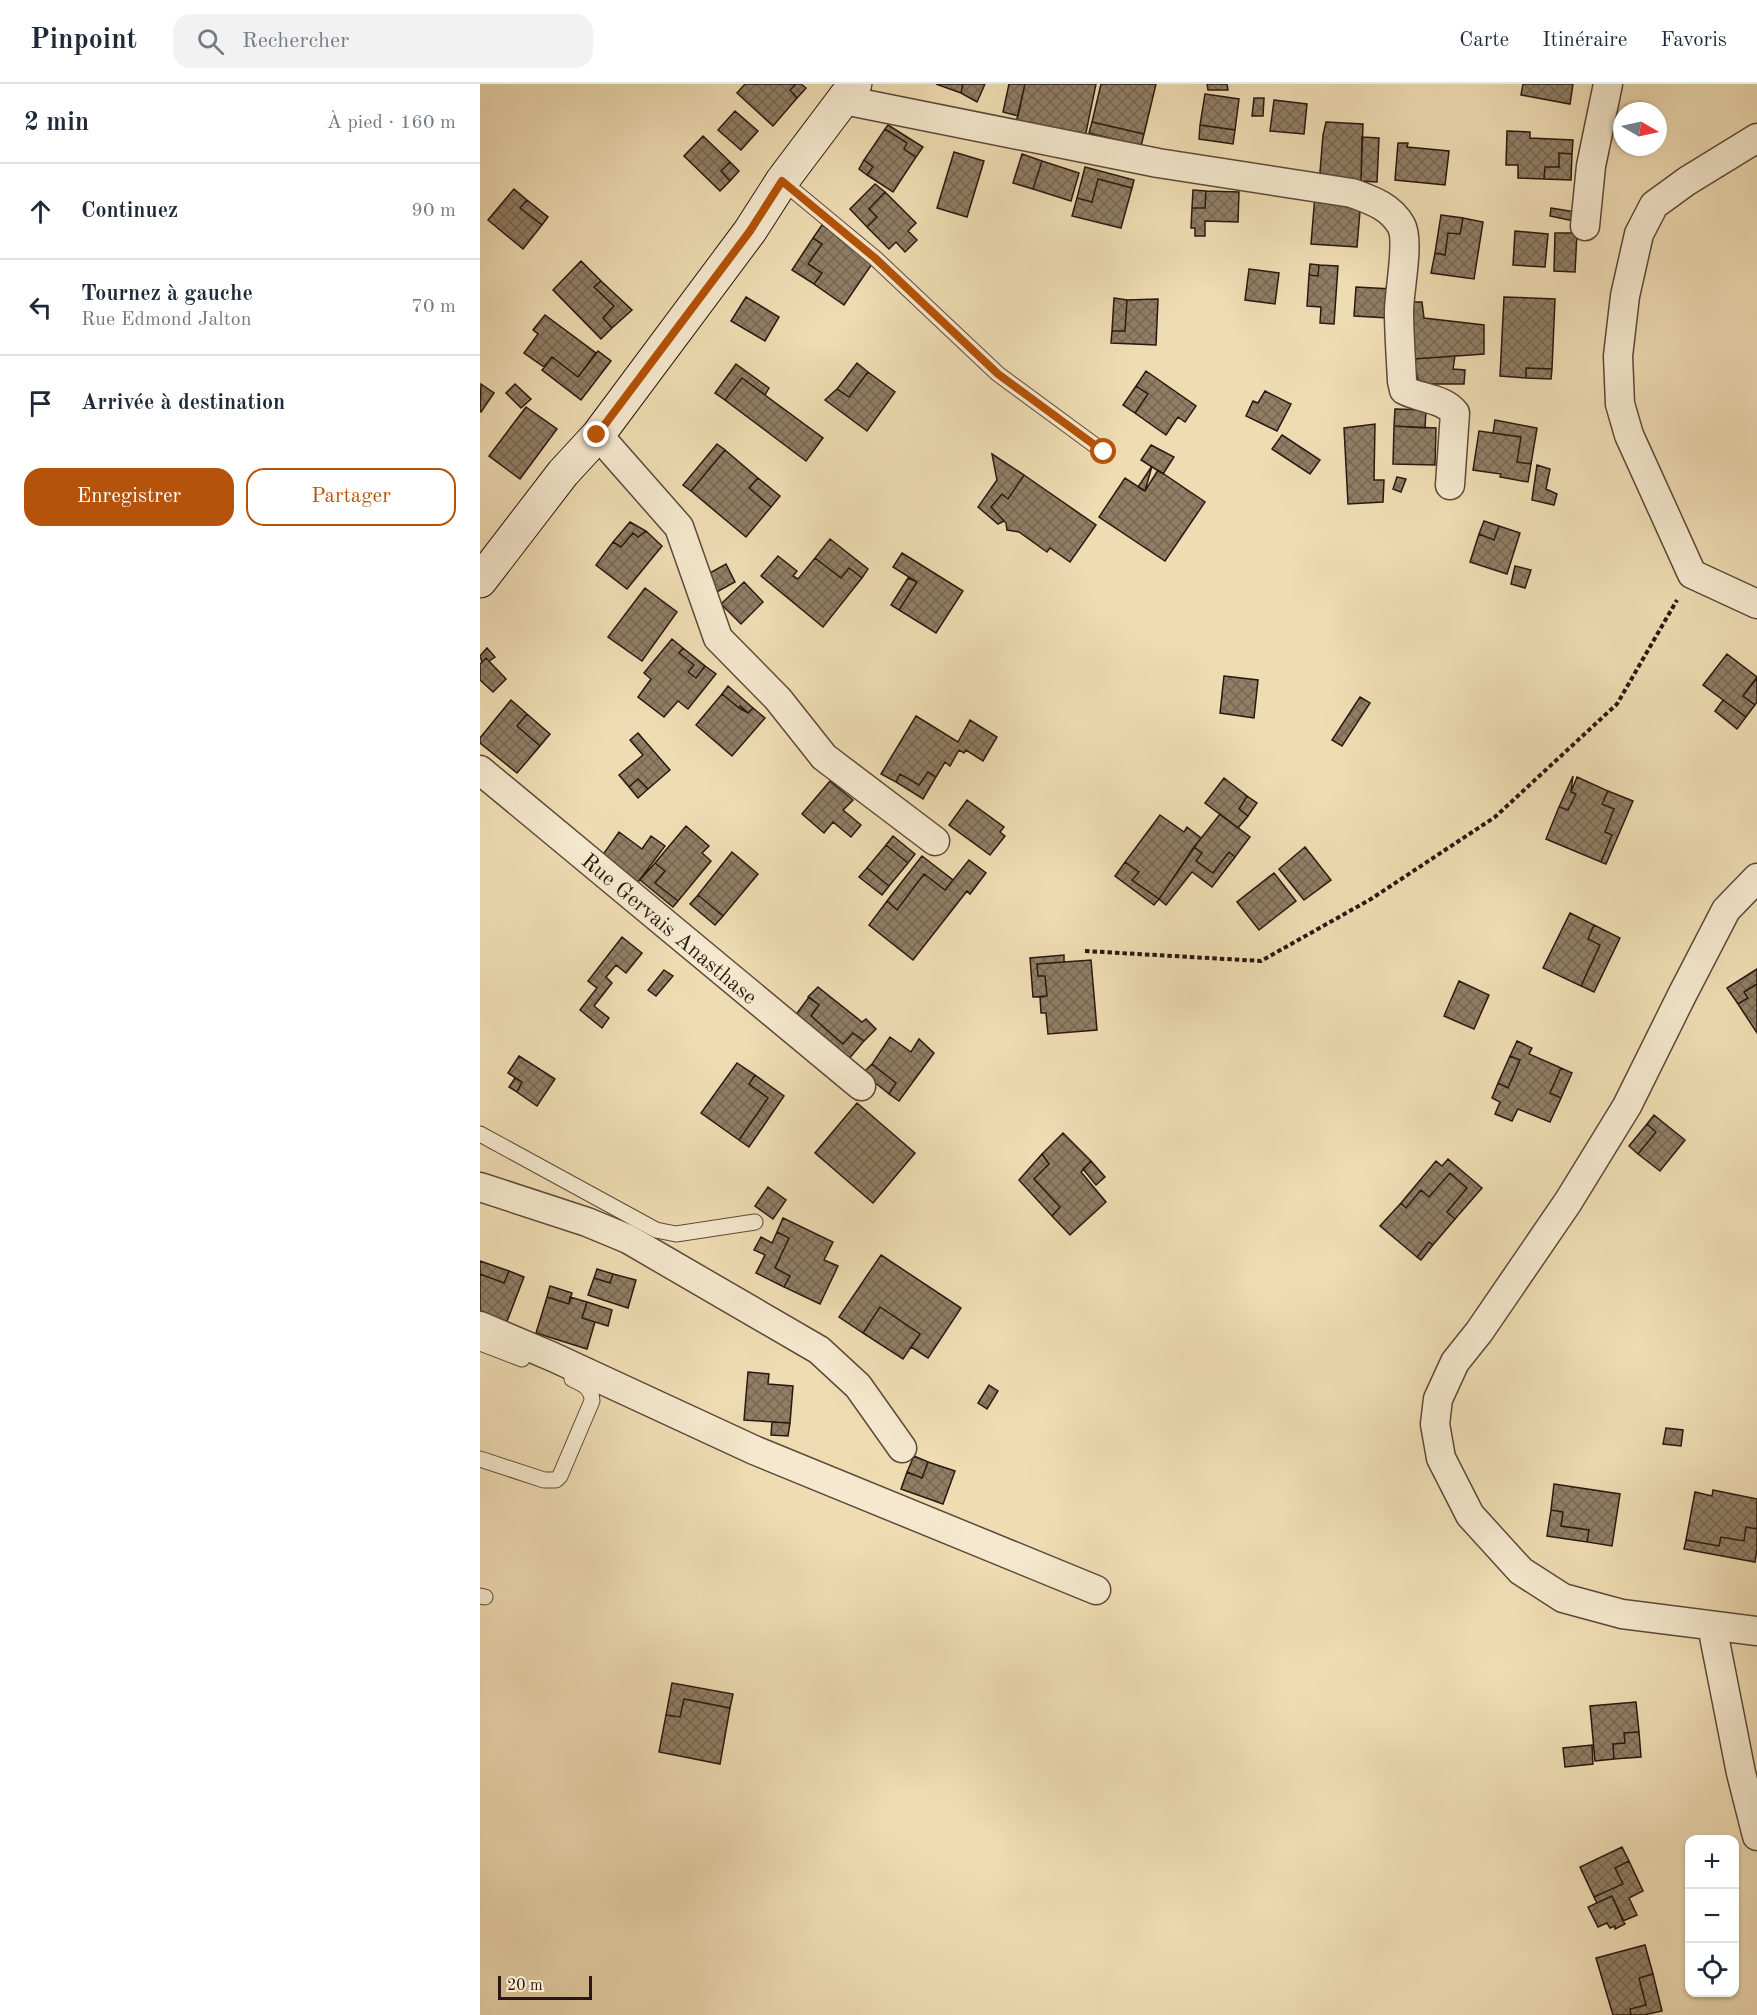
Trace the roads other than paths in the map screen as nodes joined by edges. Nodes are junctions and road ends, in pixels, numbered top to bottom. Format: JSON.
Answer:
{"nodes":[{"id":1,"x":1608,"y":84,"type":"edge"},
{"id":2,"x":849,"y":92,"type":"edge"},
{"id":3,"x":1757,"y":138,"type":"edge"},
{"id":4,"x":782,"y":181,"type":"junction"},
{"id":5,"x":1585,"y":226,"type":"dead end"},
{"id":6,"x":597,"y":435,"type":"junction"},
{"id":7,"x":1104,"y":452,"type":"dead end"},
{"id":8,"x":1450,"y":485,"type":"dead end"},
{"id":9,"x":480,"y":581,"type":"edge"},
{"id":10,"x":1757,"y":604,"type":"edge"},
{"id":11,"x":480,"y":770,"type":"edge"},
{"id":12,"x":935,"y":842,"type":"dead end"},
{"id":13,"x":1757,"y":878,"type":"edge"},
{"id":14,"x":861,"y":1086,"type":"dead end"},
{"id":15,"x":480,"y":1134,"type":"edge"},
{"id":16,"x":480,"y":1187,"type":"edge"},
{"id":17,"x":755,"y":1222,"type":"dead end"},
{"id":18,"x":480,"y":1326,"type":"edge"},
{"id":19,"x":480,"y":1343,"type":"edge"},
{"id":20,"x":902,"y":1448,"type":"dead end"},
{"id":21,"x":480,"y":1459,"type":"edge"},
{"id":22,"x":1096,"y":1590,"type":"dead end"},
{"id":23,"x":1712,"y":1626,"type":"junction"},
{"id":24,"x":1757,"y":1630,"type":"edge"},
{"id":25,"x":1757,"y":1836,"type":"edge"}],
"edges":[{"from":1,"to":5,"type":"street"},
{"from":2,"to":4,"type":"street"},
{"from":2,"to":8,"type":"street"},
{"from":3,"to":10,"type":"street"},
{"from":4,"to":6,"type":"street"},
{"from":4,"to":7,"type":"lane"},
{"from":6,"to":9,"type":"street"},
{"from":6,"to":12,"type":"street"},
{"from":11,"to":14,"type":"street","name":"Rue Gervais Anasthase"},
{"from":13,"to":23,"type":"street"},
{"from":15,"to":17,"type":"lane"},
{"from":16,"to":20,"type":"street"},
{"from":18,"to":22,"type":"street"},
{"from":19,"to":21,"type":"lane"},
{"from":23,"to":24,"type":"street"},
{"from":23,"to":25,"type":"street"}]}
